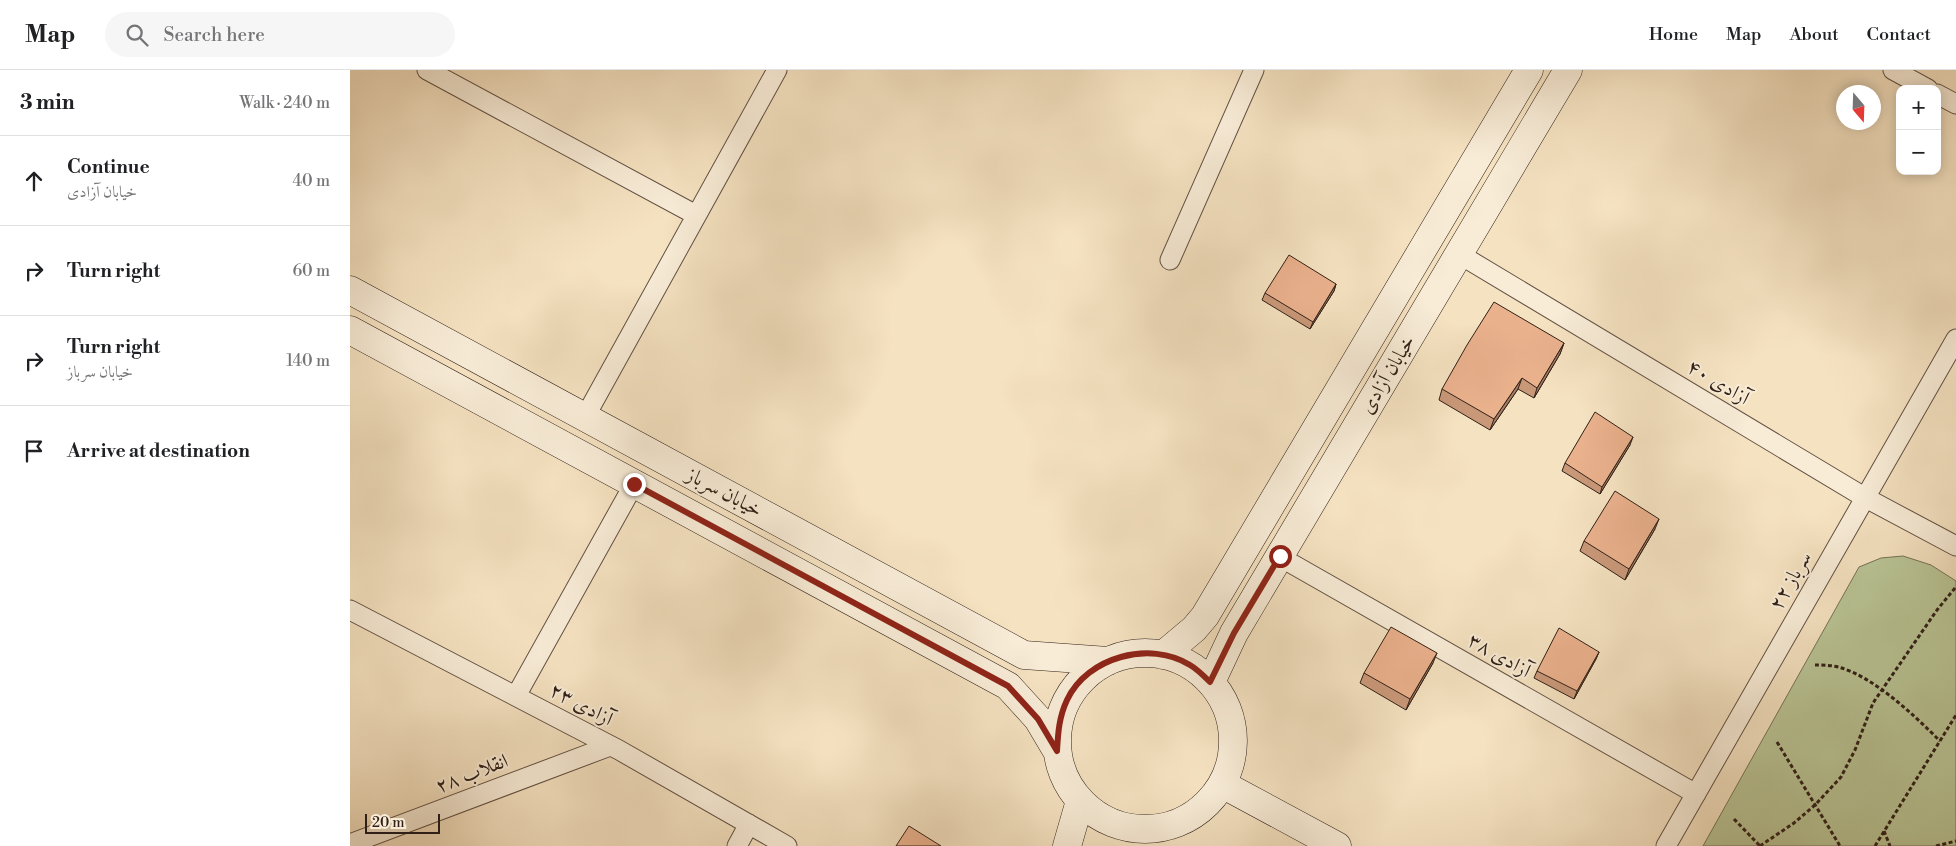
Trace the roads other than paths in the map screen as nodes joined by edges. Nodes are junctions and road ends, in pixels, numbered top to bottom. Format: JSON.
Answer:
{"nodes":[{"id":1,"x":426,"y":70,"type":"edge"},
{"id":2,"x":777,"y":70,"type":"edge"},
{"id":3,"x":1254,"y":70,"type":"edge"},
{"id":4,"x":1568,"y":70,"type":"edge"},
{"id":5,"x":1892,"y":70,"type":"edge"},
{"id":6,"x":1520,"y":74,"type":"edge"},
{"id":7,"x":1920,"y":85,"type":"edge"},
{"id":8,"x":1941,"y":96,"type":"edge"},
{"id":9,"x":1956,"y":104,"type":"edge"},
{"id":10,"x":696,"y":216,"type":"junction"},
{"id":11,"x":1459,"y":254,"type":"junction"},
{"id":12,"x":1170,"y":260,"type":"dead end"},
{"id":13,"x":350,"y":290,"type":"edge"},
{"id":14,"x":350,"y":330,"type":"edge"},
{"id":15,"x":1956,"y":339,"type":"edge"},
{"id":16,"x":585,"y":417,"type":"junction"},
{"id":17,"x":634,"y":484,"type":"junction"},
{"id":18,"x":1864,"y":497,"type":"junction"},
{"id":19,"x":1956,"y":546,"type":"edge"},
{"id":20,"x":1280,"y":556,"type":"junction"},
{"id":21,"x":350,"y":610,"type":"edge"},
{"id":22,"x":1163,"y":655,"type":"junction"},
{"id":23,"x":1108,"y":661,"type":"junction"},
{"id":24,"x":1210,"y":682,"type":"junction"},
{"id":25,"x":516,"y":696,"type":"junction"},
{"id":26,"x":610,"y":746,"type":"junction"},
{"id":27,"x":1057,"y":751,"type":"junction"},
{"id":28,"x":1222,"y":784,"type":"junction"},
{"id":29,"x":1696,"y":794,"type":"junction"},
{"id":30,"x":1080,"y":801,"type":"junction"},
{"id":31,"x":749,"y":824,"type":"junction"},
{"id":32,"x":1120,"y":837,"type":"edge"},
{"id":33,"x":350,"y":844,"type":"edge"},
{"id":34,"x":737,"y":846,"type":"edge"},
{"id":35,"x":787,"y":846,"type":"edge"},
{"id":36,"x":1067,"y":846,"type":"edge"},
{"id":37,"x":1337,"y":846,"type":"edge"},
{"id":38,"x":1666,"y":846,"type":"edge"}],
"edges":[{"from":1,"to":10,"type":"street"},
{"from":2,"to":10,"type":"street"},
{"from":3,"to":12,"type":"street"},
{"from":4,"to":11,"type":"main road","name":"خیابان آزادی"},
{"from":5,"to":7,"type":"street"},
{"from":6,"to":22,"type":"main road","name":"خیابان آزادی"},
{"from":8,"to":9,"type":"street"},
{"from":10,"to":16,"type":"street"},
{"from":11,"to":18,"type":"street","name":"آزادی ۴۰"},
{"from":11,"to":20,"type":"main road","name":"خیابان آزادی"},
{"from":13,"to":16,"type":"main road","name":"خیابان سرباز"},
{"from":14,"to":17,"type":"main road","name":"خیابان سرباز"},
{"from":15,"to":18,"type":"street","name":"سرباز ۲۲"},
{"from":16,"to":23,"type":"main road","name":"خیابان سرباز"},
{"from":17,"to":25,"type":"street"},
{"from":17,"to":27,"type":"main road","name":"خیابان سرباز"},
{"from":18,"to":19,"type":"street","name":"آزادی ۴۰"},
{"from":18,"to":29,"type":"street","name":"سرباز ۲۲"},
{"from":20,"to":24,"type":"main road","name":"خیابان آزادی"},
{"from":20,"to":29,"type":"street","name":"آزادی ۳۸"},
{"from":21,"to":25,"type":"street","name":"آزادی ۲۳"},
{"from":22,"to":23,"type":"main road"},
{"from":22,"to":24,"type":"main road"},
{"from":23,"to":27,"type":"main road"},
{"from":24,"to":28,"type":"main road"},
{"from":25,"to":26,"type":"street","name":"آزادی ۲۳"},
{"from":26,"to":31,"type":"street","name":"آزادی ۲۳"},
{"from":26,"to":33,"type":"street","name":"انقلاب ۲۸"},
{"from":27,"to":30,"type":"main road"},
{"from":28,"to":32,"type":"main road"},
{"from":28,"to":37,"type":"main road"},
{"from":29,"to":38,"type":"street","name":"سرباز ۲۲"},
{"from":30,"to":32,"type":"main road"},
{"from":30,"to":36,"type":"main road"},
{"from":31,"to":34,"type":"street"},
{"from":31,"to":35,"type":"street","name":"آزادی ۲۳"}]}
